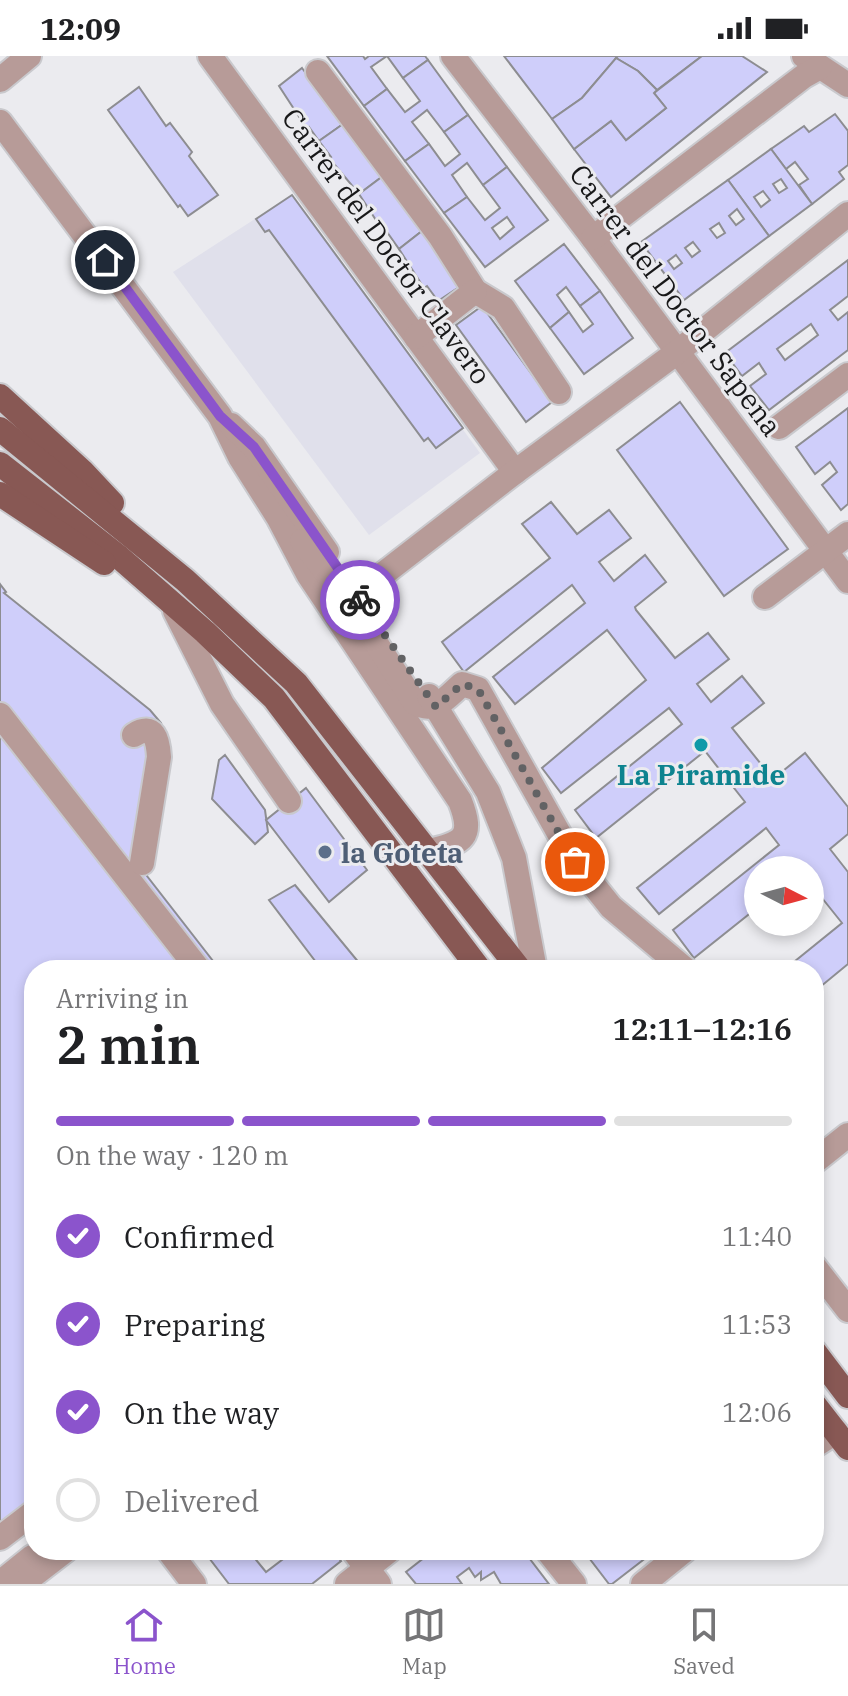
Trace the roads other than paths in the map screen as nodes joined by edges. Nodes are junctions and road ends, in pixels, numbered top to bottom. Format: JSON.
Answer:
{"nodes":[{"id":1,"x":29,"y":56,"type":"edge"},
{"id":2,"x":210,"y":56,"type":"edge"},
{"id":3,"x":453,"y":56,"type":"edge"},
{"id":4,"x":812,"y":61,"type":"edge"},
{"id":5,"x":318,"y":72,"type":"dead end"},
{"id":6,"x":0,"y":80,"type":"edge"},
{"id":7,"x":848,"y":85,"type":"edge"},
{"id":8,"x":0,"y":122,"type":"edge"},
{"id":9,"x":848,"y":214,"type":"edge"},
{"id":10,"x":593,"y":238,"type":"junction"},
{"id":11,"x":475,"y":291,"type":"junction"},
{"id":12,"x":416,"y":337,"type":"junction"},
{"id":13,"x":676,"y":353,"type":"junction"},
{"id":14,"x":848,"y":375,"type":"edge"},
{"id":15,"x":559,"y":392,"type":"dead end"},
{"id":16,"x":0,"y":396,"type":"edge"},
{"id":17,"x":220,"y":416,"type":"junction"},
{"id":18,"x":779,"y":427,"type":"dead end"},
{"id":19,"x":0,"y":429,"type":"edge"},
{"id":20,"x":0,"y":464,"type":"edge"},
{"id":21,"x":515,"y":472,"type":"junction"},
{"id":22,"x":0,"y":494,"type":"edge"},
{"id":23,"x":278,"y":517,"type":"junction"},
{"id":24,"x":848,"y":534,"type":"edge"},
{"id":25,"x":826,"y":550,"type":"junction"},
{"id":26,"x":185,"y":580,"type":"junction"},
{"id":27,"x":848,"y":581,"type":"edge"},
{"id":28,"x":356,"y":595,"type":"junction"},
{"id":29,"x":765,"y":597,"type":"dead end"},
{"id":30,"x":175,"y":611,"type":"junction"},
{"id":31,"x":205,"y":632,"type":"junction"},
{"id":32,"x":436,"y":707,"type":"junction"},
{"id":33,"x":0,"y":715,"type":"edge"},
{"id":34,"x":134,"y":735,"type":"dead end"},
{"id":35,"x":289,"y":801,"type":"dead end"},
{"id":36,"x":429,"y":851,"type":"junction"},
{"id":37,"x":142,"y":863,"type":"dead end"},
{"id":38,"x":191,"y":960,"type":"edge"},
{"id":39,"x":472,"y":960,"type":"edge"},
{"id":40,"x":512,"y":960,"type":"edge"},
{"id":41,"x":533,"y":960,"type":"edge"},
{"id":42,"x":674,"y":960,"type":"edge"},
{"id":43,"x":848,"y":1135,"type":"edge"},
{"id":44,"x":824,"y":1154,"type":"edge"},
{"id":45,"x":824,"y":1279,"type":"edge"},
{"id":46,"x":848,"y":1310,"type":"edge"},
{"id":47,"x":824,"y":1364,"type":"edge"},
{"id":48,"x":848,"y":1396,"type":"edge"},
{"id":49,"x":824,"y":1417,"type":"edge"},
{"id":50,"x":842,"y":1440,"type":"edge"},
{"id":51,"x":24,"y":1520,"type":"edge"},
{"id":52,"x":0,"y":1538,"type":"edge"},
{"id":53,"x":28,"y":1560,"type":"edge"},
{"id":54,"x":44,"y":1560,"type":"edge"},
{"id":55,"x":176,"y":1560,"type":"edge"},
{"id":56,"x":555,"y":1560,"type":"edge"},
{"id":57,"x":673,"y":1560,"type":"edge"},
{"id":58,"x":366,"y":1568,"type":"edge"},
{"id":59,"x":8,"y":1576,"type":"edge"},
{"id":60,"x":194,"y":1584,"type":"edge"},
{"id":61,"x":347,"y":1584,"type":"edge"},
{"id":62,"x":574,"y":1584,"type":"edge"},
{"id":63,"x":643,"y":1584,"type":"edge"}],
"edges":[{"from":1,"to":6,"type":"street"},
{"from":2,"to":12,"type":"street","name":"Carrer del Doctor Clavero"},
{"from":3,"to":10,"type":"street","name":"Carrer del Doctor Sapena"},
{"from":4,"to":7,"type":"street"},
{"from":4,"to":10,"type":"street"},
{"from":5,"to":11,"type":"street"},
{"from":8,"to":17,"type":"street"},
{"from":9,"to":13,"type":"street"},
{"from":10,"to":13,"type":"street","name":"Carrer del Doctor Sapena"},
{"from":11,"to":12,"type":"street"},
{"from":11,"to":15,"type":"street"},
{"from":12,"to":21,"type":"street","name":"Carrer del Doctor Clavero"},
{"from":13,"to":21,"type":"street"},
{"from":13,"to":25,"type":"street","name":"Carrer del Doctor Sapena"},
{"from":14,"to":18,"type":"street"},
{"from":16,"to":26,"type":"main road"},
{"from":17,"to":23,"type":"street"},
{"from":17,"to":28,"type":"street"},
{"from":19,"to":26,"type":"main road"},
{"from":20,"to":31,"type":"main road"},
{"from":21,"to":28,"type":"street"},
{"from":22,"to":30,"type":"main road"},
{"from":23,"to":32,"type":"street"},
{"from":23,"to":36,"type":"street"},
{"from":24,"to":25,"type":"street"},
{"from":25,"to":27,"type":"street","name":"Carrer del Doctor Sapena"},
{"from":25,"to":29,"type":"street"},
{"from":26,"to":36,"type":"main road"},
{"from":28,"to":32,"type":"street"},
{"from":30,"to":31,"type":"main road"},
{"from":30,"to":35,"type":"street"},
{"from":31,"to":39,"type":"main road"},
{"from":32,"to":41,"type":"street"},
{"from":32,"to":42,"type":"street"},
{"from":33,"to":38,"type":"street"},
{"from":34,"to":37,"type":"street"},
{"from":36,"to":40,"type":"main road"},
{"from":43,"to":44,"type":"street"},
{"from":45,"to":46,"type":"street"},
{"from":47,"to":48,"type":"main road"},
{"from":49,"to":50,"type":"main road"},
{"from":51,"to":52,"type":"street"},
{"from":53,"to":59,"type":"street"},
{"from":54,"to":59,"type":"street"},
{"from":55,"to":60,"type":"street"},
{"from":56,"to":62,"type":"street"},
{"from":57,"to":63,"type":"street"},
{"from":58,"to":61,"type":"street"}]}
